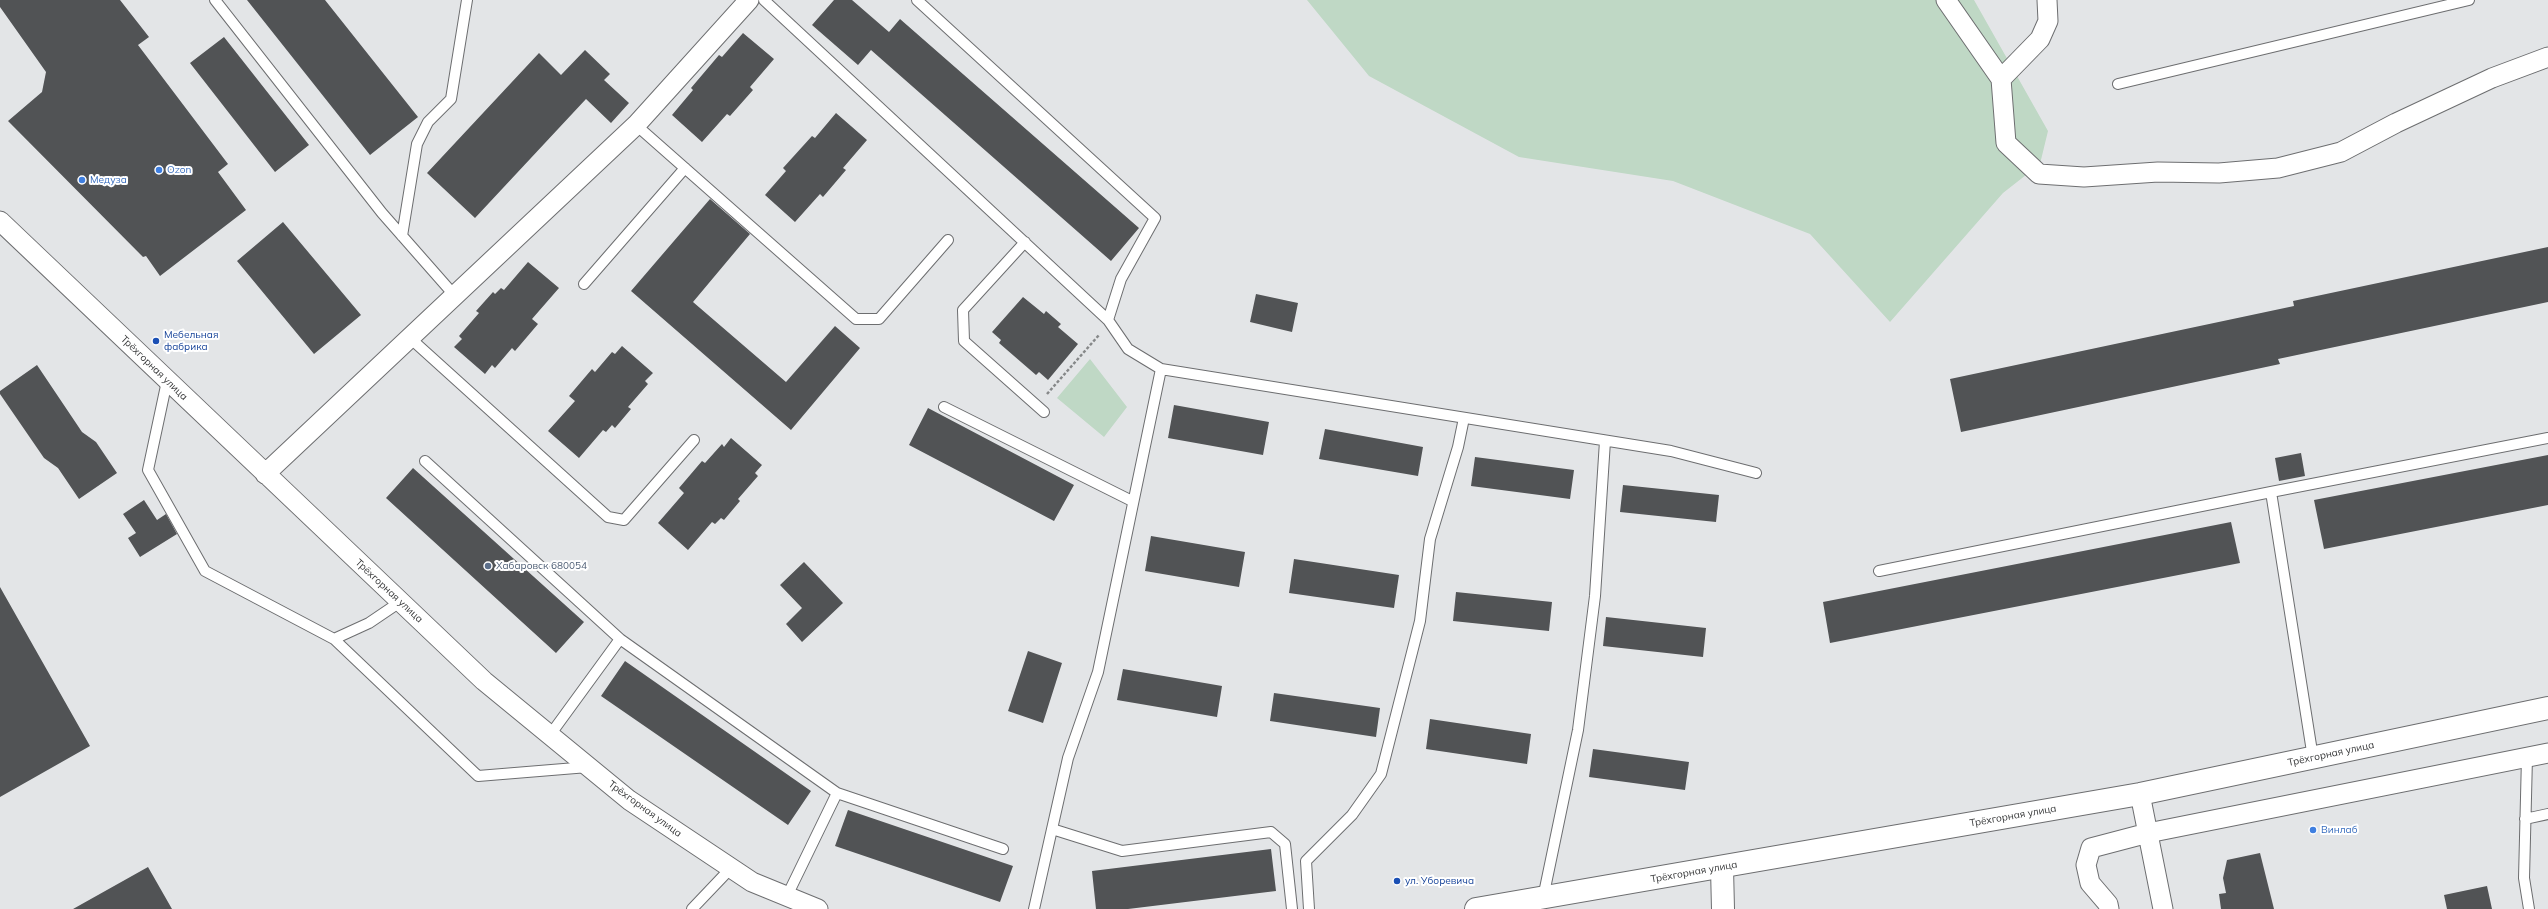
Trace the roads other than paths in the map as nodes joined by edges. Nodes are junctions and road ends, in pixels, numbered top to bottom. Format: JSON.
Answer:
{"nodes":[{"id":1,"x":215,"y":0,"type":"edge"},
{"id":2,"x":467,"y":0,"type":"edge"},
{"id":3,"x":749,"y":0,"type":"edge"},
{"id":4,"x":764,"y":0,"type":"edge"},
{"id":5,"x":917,"y":0,"type":"edge"},
{"id":6,"x":1946,"y":0,"type":"edge"},
{"id":7,"x":2047,"y":0,"type":"edge"},
{"id":8,"x":2468,"y":0,"type":"edge"},
{"id":9,"x":2548,"y":57,"type":"edge"},
{"id":10,"x":2001,"y":80,"type":"junction"},
{"id":11,"x":2118,"y":84,"type":"dead end"},
{"id":12,"x":636,"y":125,"type":"junction"},
{"id":13,"x":685,"y":168,"type":"junction"},
{"id":14,"x":0,"y":220,"type":"edge"},
{"id":15,"x":402,"y":236,"type":"junction"},
{"id":16,"x":948,"y":240,"type":"dead end"},
{"id":17,"x":1025,"y":242,"type":"junction"},
{"id":18,"x":584,"y":284,"type":"dead end"},
{"id":19,"x":455,"y":296,"type":"junction"},
{"id":20,"x":1109,"y":321,"type":"junction"},
{"id":21,"x":410,"y":338,"type":"junction"},
{"id":22,"x":1161,"y":368,"type":"junction"},
{"id":23,"x":167,"y":380,"type":"junction"},
{"id":24,"x":944,"y":407,"type":"dead end"},
{"id":25,"x":1040,"y":409,"type":"road end"},
{"id":26,"x":1464,"y":418,"type":"junction"},
{"id":27,"x":2548,"y":438,"type":"edge"},
{"id":28,"x":694,"y":440,"type":"dead end"},
{"id":29,"x":1605,"y":441,"type":"junction"},
{"id":30,"x":425,"y":461,"type":"dead end"},
{"id":31,"x":1756,"y":473,"type":"dead end"},
{"id":32,"x":265,"y":474,"type":"junction"},
{"id":33,"x":2271,"y":492,"type":"junction"},
{"id":34,"x":1132,"y":501,"type":"junction"},
{"id":35,"x":1879,"y":571,"type":"dead end"},
{"id":36,"x":400,"y":602,"type":"junction"},
{"id":37,"x":334,"y":639,"type":"junction"},
{"id":38,"x":620,"y":639,"type":"junction"},
{"id":39,"x":2548,"y":708,"type":"edge"},
{"id":40,"x":550,"y":735,"type":"junction"},
{"id":41,"x":2548,"y":753,"type":"edge"},
{"id":42,"x":2526,"y":757,"type":"junction"},
{"id":43,"x":2313,"y":758,"type":"junction"},
{"id":44,"x":588,"y":767,"type":"junction"},
{"id":45,"x":837,"y":793,"type":"junction"},
{"id":46,"x":2140,"y":794,"type":"junction"},
{"id":47,"x":2548,"y":814,"type":"edge"},
{"id":48,"x":2525,"y":818,"type":"junction"},
{"id":49,"x":1052,"y":829,"type":"junction"},
{"id":50,"x":2148,"y":833,"type":"junction"},
{"id":51,"x":1003,"y":848,"type":"dead end"},
{"id":52,"x":731,"y":868,"type":"junction"},
{"id":53,"x":1722,"y":868,"type":"junction"},
{"id":54,"x":787,"y":896,"type":"junction"},
{"id":55,"x":1543,"y":898,"type":"junction"},
{"id":56,"x":692,"y":909,"type":"edge"},
{"id":57,"x":818,"y":909,"type":"edge"},
{"id":58,"x":1034,"y":909,"type":"edge"},
{"id":59,"x":1292,"y":909,"type":"edge"},
{"id":60,"x":1309,"y":909,"type":"edge"},
{"id":61,"x":1476,"y":909,"type":"edge"},
{"id":62,"x":1723,"y":909,"type":"edge"},
{"id":63,"x":2109,"y":909,"type":"edge"},
{"id":64,"x":2163,"y":909,"type":"edge"},
{"id":65,"x":2529,"y":909,"type":"edge"}],
"edges":[{"from":1,"to":15,"type":"lane"},
{"from":2,"to":15,"type":"lane"},
{"from":3,"to":12,"type":"street"},
{"from":4,"to":17,"type":"lane"},
{"from":5,"to":20,"type":"lane"},
{"from":6,"to":10,"type":"street"},
{"from":7,"to":10,"type":"street"},
{"from":8,"to":11,"type":"lane"},
{"from":9,"to":10,"type":"street"},
{"from":12,"to":13,"type":"lane"},
{"from":12,"to":19,"type":"street"},
{"from":13,"to":16,"type":"lane"},
{"from":13,"to":18,"type":"lane"},
{"from":14,"to":23,"type":"street","name":"Трёхгорная улица"},
{"from":15,"to":19,"type":"lane"},
{"from":17,"to":20,"type":"lane"},
{"from":17,"to":25,"type":"lane"},
{"from":19,"to":21,"type":"street"},
{"from":20,"to":22,"type":"lane"},
{"from":21,"to":28,"type":"lane"},
{"from":21,"to":32,"type":"street"},
{"from":22,"to":26,"type":"lane"},
{"from":22,"to":34,"type":"lane"},
{"from":23,"to":32,"type":"street","name":"Трёхгорная улица"},
{"from":23,"to":37,"type":"lane"},
{"from":24,"to":34,"type":"lane"},
{"from":26,"to":29,"type":"lane"},
{"from":26,"to":60,"type":"lane"},
{"from":27,"to":33,"type":"lane"},
{"from":29,"to":31,"type":"lane"},
{"from":29,"to":55,"type":"lane"},
{"from":30,"to":38,"type":"lane"},
{"from":32,"to":36,"type":"street","name":"Трёхгорная улица"},
{"from":33,"to":35,"type":"lane"},
{"from":33,"to":43,"type":"lane"},
{"from":34,"to":49,"type":"lane"},
{"from":36,"to":37,"type":"lane"},
{"from":36,"to":40,"type":"street","name":"Трёхгорная улица"},
{"from":37,"to":44,"type":"lane"},
{"from":38,"to":40,"type":"lane"},
{"from":38,"to":45,"type":"lane"},
{"from":39,"to":43,"type":"main road","name":"Трёхгорная улица"},
{"from":40,"to":44,"type":"street","name":"Трёхгорная улица"},
{"from":41,"to":42,"type":"street"},
{"from":42,"to":48,"type":"lane"},
{"from":42,"to":50,"type":"street"},
{"from":43,"to":46,"type":"main road","name":"Трёхгорная улица"},
{"from":44,"to":52,"type":"street","name":"Трёхгорная улица"},
{"from":45,"to":51,"type":"lane"},
{"from":45,"to":54,"type":"lane"},
{"from":46,"to":50,"type":"street"},
{"from":46,"to":53,"type":"main road","name":"Трёхгорная улица"},
{"from":47,"to":48,"type":"lane"},
{"from":48,"to":65,"type":"lane"},
{"from":49,"to":58,"type":"lane"},
{"from":49,"to":59,"type":"lane"},
{"from":50,"to":63,"type":"street"},
{"from":50,"to":64,"type":"street"},
{"from":52,"to":54,"type":"street","name":"Трёхгорная улица"},
{"from":52,"to":56,"type":"lane"},
{"from":53,"to":55,"type":"main road","name":"Трёхгорная улица"},
{"from":53,"to":62,"type":"main road"},
{"from":54,"to":57,"type":"street","name":"Трёхгорная улица"},
{"from":55,"to":61,"type":"main road","name":"Трёхгорная улица"}]}
